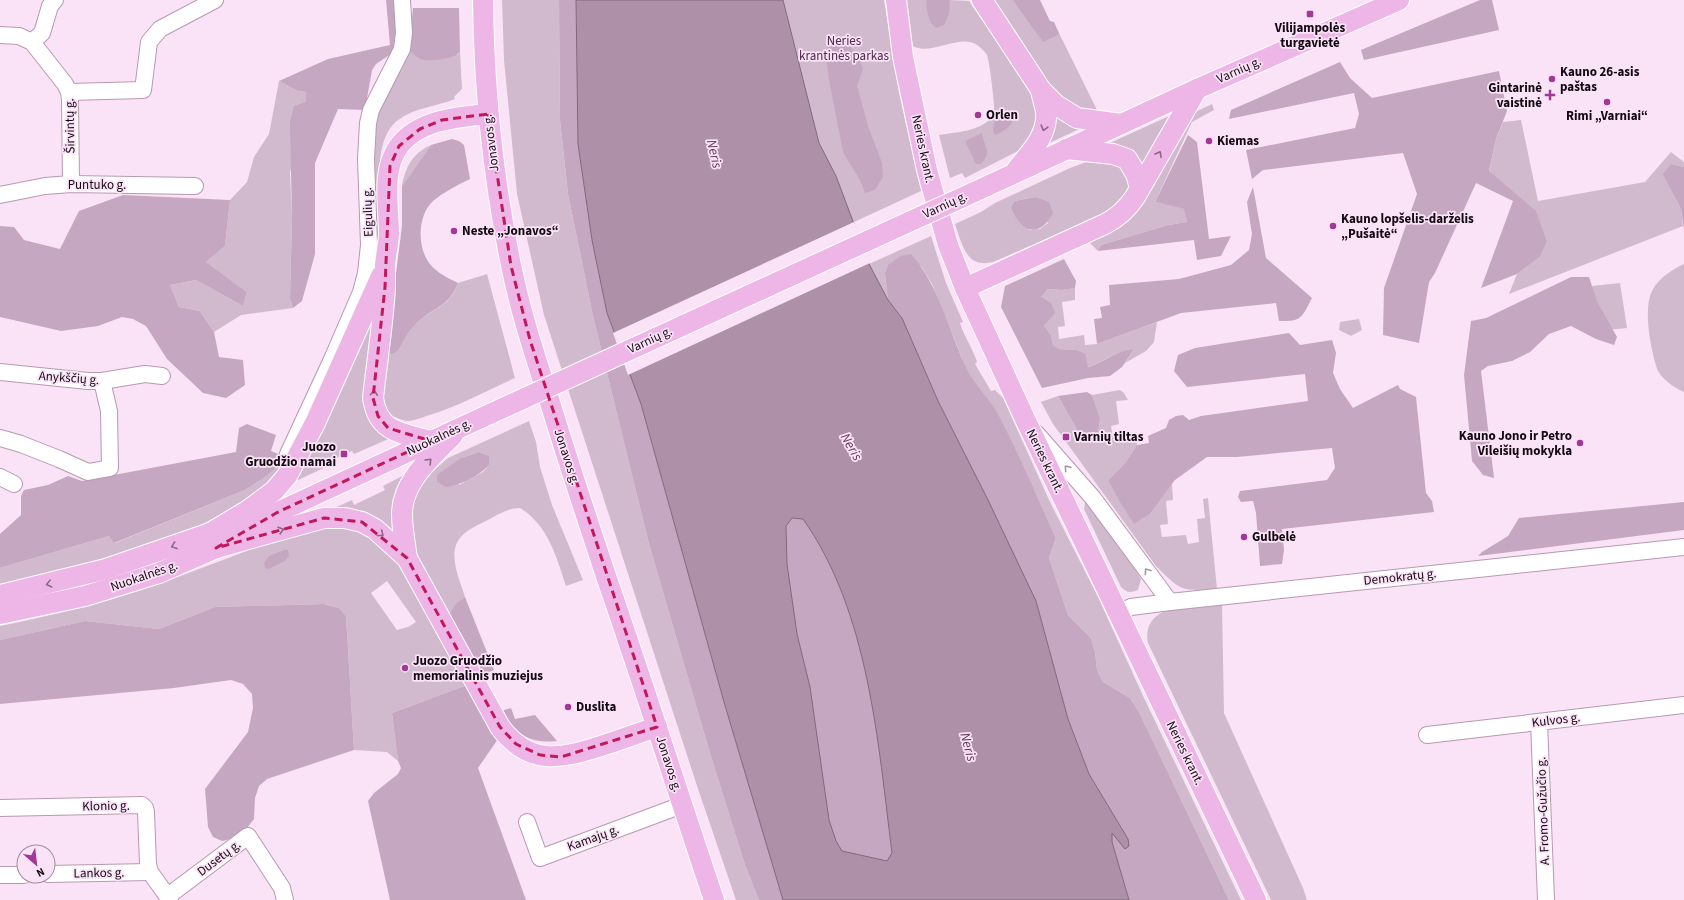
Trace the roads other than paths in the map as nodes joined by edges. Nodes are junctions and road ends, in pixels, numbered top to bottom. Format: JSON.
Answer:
{"nodes":[{"id":1,"x":55,"y":0,"type":"edge"},
{"id":2,"x":215,"y":0,"type":"edge"},
{"id":3,"x":402,"y":0,"type":"edge"},
{"id":4,"x":483,"y":0,"type":"edge"},
{"id":5,"x":896,"y":0,"type":"edge"},
{"id":6,"x":982,"y":0,"type":"edge"},
{"id":7,"x":1399,"y":0,"type":"edge"},
{"id":8,"x":0,"y":35,"type":"edge"},
{"id":9,"x":32,"y":42,"type":"junction"},
{"id":10,"x":1196,"y":89,"type":"junction"},
{"id":11,"x":1041,"y":90,"type":"junction"},
{"id":12,"x":69,"y":92,"type":"junction"},
{"id":13,"x":488,"y":114,"type":"junction"},
{"id":14,"x":1121,"y":124,"type":"junction"},
{"id":15,"x":1066,"y":149,"type":"junction"},
{"id":16,"x":1013,"y":174,"type":"junction"},
{"id":17,"x":71,"y":184,"type":"junction"},
{"id":18,"x":195,"y":186,"type":"dead end"},
{"id":19,"x":1140,"y":188,"type":"junction"},
{"id":20,"x":0,"y":195,"type":"edge"},
{"id":21,"x":385,"y":266,"type":"junction"},
{"id":22,"x":965,"y":288,"type":"junction"},
{"id":23,"x":0,"y":372,"type":"edge"},
{"id":24,"x":162,"y":376,"type":"dead end"},
{"id":25,"x":102,"y":381,"type":"junction"},
{"id":26,"x":492,"y":413,"type":"joint"},
{"id":27,"x":310,"y":421,"type":"junction"},
{"id":28,"x":1026,"y":421,"type":"junction"},
{"id":29,"x":461,"y":427,"type":"junction"},
{"id":30,"x":0,"y":438,"type":"edge"},
{"id":31,"x":431,"y":441,"type":"junction"},
{"id":32,"x":285,"y":461,"type":"dead end"},
{"id":33,"x":213,"y":541,"type":"junction"},
{"id":34,"x":1684,"y":547,"type":"edge"},
{"id":35,"x":407,"y":558,"type":"junction"},
{"id":36,"x":0,"y":595,"type":"edge"},
{"id":37,"x":1170,"y":602,"type":"junction"},
{"id":38,"x":1118,"y":613,"type":"junction"},
{"id":39,"x":0,"y":614,"type":"edge"},
{"id":40,"x":1684,"y":705,"type":"edge"},
{"id":41,"x":1539,"y":722,"type":"junction"},
{"id":42,"x":657,"y":727,"type":"junction"},
{"id":43,"x":1427,"y":735,"type":"dead end"},
{"id":44,"x":682,"y":805,"type":"junction"},
{"id":45,"x":0,"y":808,"type":"edge"},
{"id":46,"x":527,"y":822,"type":"dead end"},
{"id":47,"x":150,"y":872,"type":"junction"},
{"id":48,"x":56,"y":874,"type":"edge"},
{"id":49,"x":16,"y":875,"type":"edge"},
{"id":50,"x":0,"y":876,"type":"edge"},
{"id":51,"x":169,"y":898,"type":"edge"},
{"id":52,"x":285,"y":900,"type":"edge"},
{"id":53,"x":714,"y":900,"type":"edge"},
{"id":54,"x":1256,"y":900,"type":"edge"},
{"id":55,"x":1546,"y":900,"type":"edge"}],
"edges":[{"from":1,"to":9,"type":"street"},
{"from":2,"to":12,"type":"street"},
{"from":3,"to":27,"type":"street","name":"Eigulių g."},
{"from":4,"to":13,"type":"main road","name":"Jonavos g."},
{"from":5,"to":22,"type":"main road","name":"Neries krant."},
{"from":6,"to":11,"type":"main road"},
{"from":7,"to":10,"type":"main road","name":"Varnių g."},
{"from":8,"to":9,"type":"street"},
{"from":9,"to":12,"type":"street","name":"Širvintų g."},
{"from":10,"to":14,"type":"main road","name":"Varnių g."},
{"from":19,"to":10,"type":"main road","one_way":true},
{"from":11,"to":14,"type":"main road"},
{"from":11,"to":16,"type":"main road","one_way":true},
{"from":12,"to":17,"type":"street","name":"Širvintų g."},
{"from":13,"to":21,"type":"main road"},
{"from":13,"to":42,"type":"main road","name":"Jonavos g."},
{"from":14,"to":15,"type":"main road","name":"Varnių g."},
{"from":15,"to":16,"type":"main road","name":"Varnių g."},
{"from":15,"to":19,"type":"main road"},
{"from":16,"to":26,"type":"main road","name":"Varnių g.","bridge":true},
{"from":17,"to":18,"type":"street","name":"Puntuko g."},
{"from":17,"to":20,"type":"street","name":"Puntuko g."},
{"from":19,"to":22,"type":"main road"},
{"from":21,"to":27,"type":"main road"},
{"from":31,"to":21,"type":"main road","one_way":true},
{"from":22,"to":28,"type":"main road","name":"Neries krant."},
{"from":23,"to":25,"type":"street","name":"Anykščių g."},
{"from":24,"to":25,"type":"street","name":"Anykščių g."},
{"from":25,"to":30,"type":"street"},
{"from":26,"to":29,"type":"main road","name":"Nuokalnės g."},
{"from":27,"to":32,"type":"street","name":"Eigulių g."},
{"from":27,"to":33,"type":"main road"},
{"from":37,"to":28,"type":"street","one_way":true},
{"from":28,"to":38,"type":"main road","name":"Neries krant."},
{"from":29,"to":31,"type":"main road","name":"Nuokalnės g."},
{"from":35,"to":29,"type":"main road","one_way":true},
{"from":31,"to":33,"type":"main road","name":"Nuokalnės g."},
{"from":33,"to":35,"type":"main road","one_way":true},
{"from":33,"to":36,"type":"main road","name":"Nuokalnės g.","one_way":true},
{"from":33,"to":39,"type":"main road","name":"Nuokalnės g."},
{"from":34,"to":37,"type":"street","name":"Demokratų g."},
{"from":35,"to":42,"type":"main road"},
{"from":37,"to":38,"type":"street","name":"Demokratų g."},
{"from":38,"to":54,"type":"main road","name":"Neries krant."},
{"from":40,"to":41,"type":"street","name":"Kulvos g."},
{"from":41,"to":43,"type":"street","name":"Kulvos g."},
{"from":41,"to":55,"type":"street","name":"A. Fromo-Gužučio g."},
{"from":42,"to":44,"type":"main road","name":"Jonavos g."},
{"from":44,"to":46,"type":"street","name":"Kamajų g."},
{"from":44,"to":53,"type":"main road","name":"Jonavos g."},
{"from":45,"to":47,"type":"street","name":"Klonio g."},
{"from":47,"to":48,"type":"street","name":"Lankos g."},
{"from":47,"to":51,"type":"street"},
{"from":49,"to":50,"type":"street"},
{"from":51,"to":52,"type":"street","name":"Dusetų g."}]}
